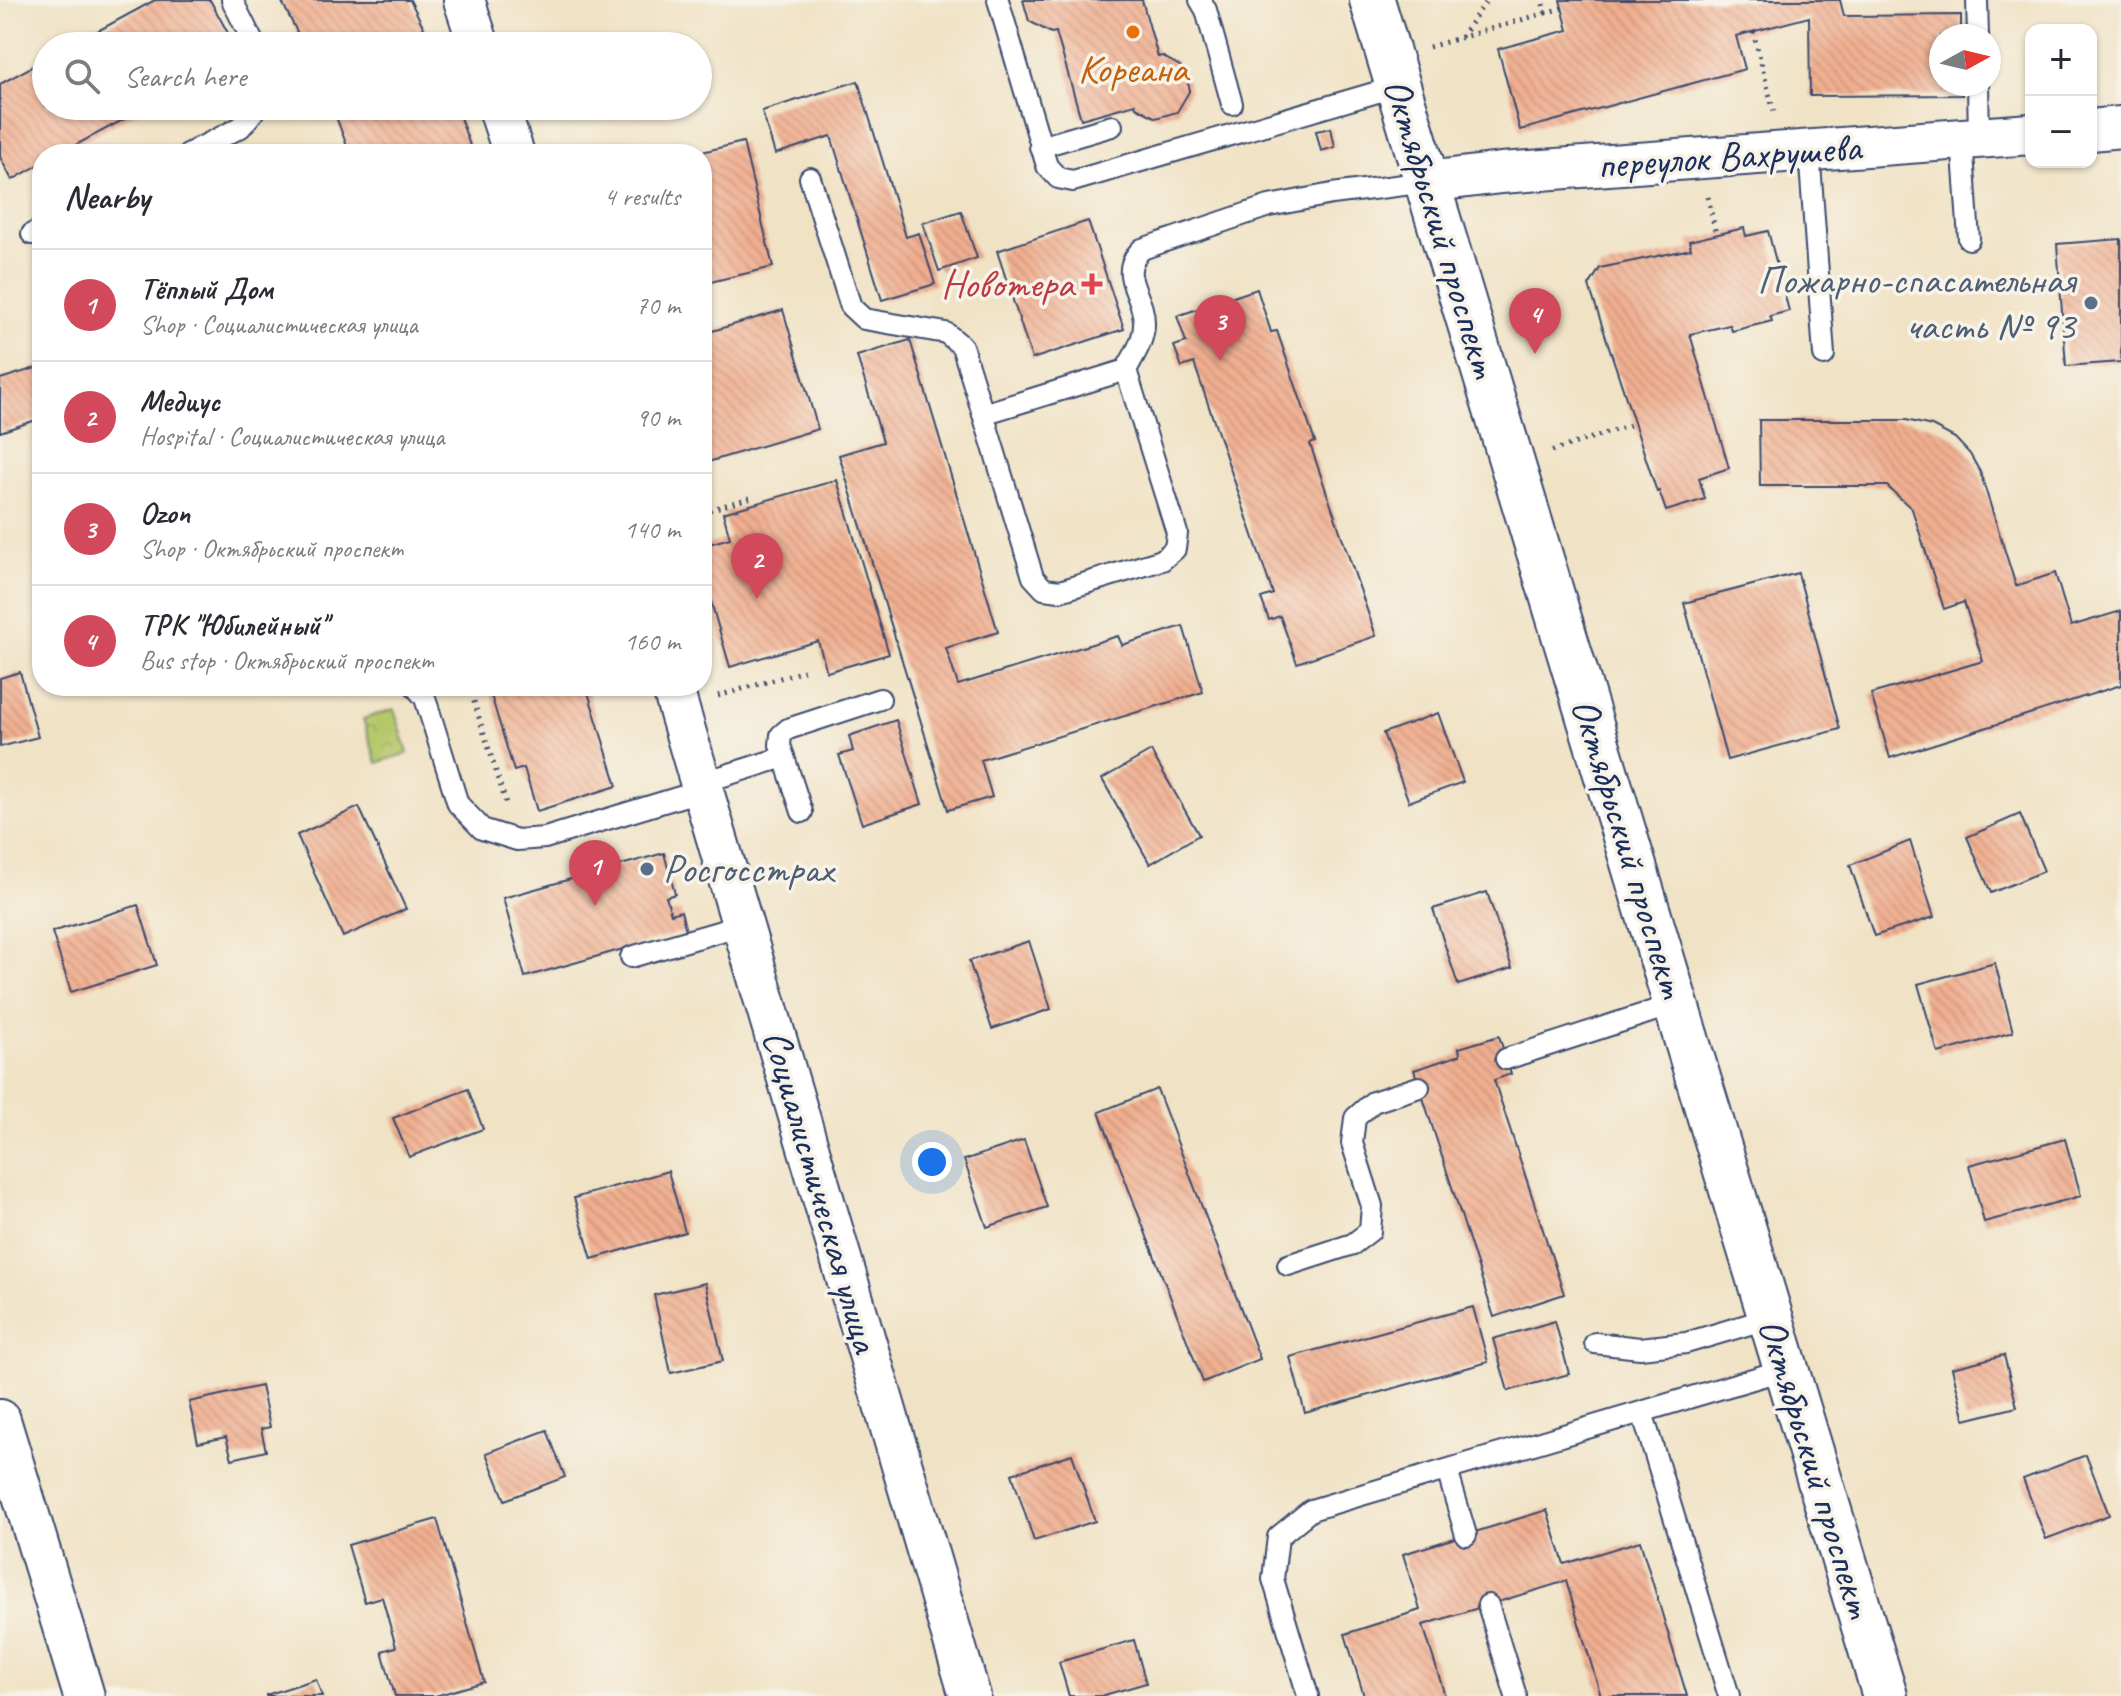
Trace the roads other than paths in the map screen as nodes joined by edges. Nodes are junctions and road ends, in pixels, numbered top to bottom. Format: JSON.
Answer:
{"nodes":[{"id":1,"x":232,"y":0,"type":"edge"},
{"id":2,"x":464,"y":0,"type":"edge"},
{"id":3,"x":998,"y":0,"type":"edge"},
{"id":4,"x":1200,"y":0,"type":"edge"},
{"id":5,"x":1372,"y":0,"type":"edge"},
{"id":6,"x":1977,"y":0,"type":"edge"},
{"id":7,"x":1978,"y":24,"type":"edge"},
{"id":8,"x":248,"y":32,"type":"edge"},
{"id":9,"x":474,"y":32,"type":"edge"},
{"id":10,"x":1394,"y":72,"type":"junction"},
{"id":11,"x":1976,"y":96,"type":"edge"},
{"id":12,"x":1232,"y":104,"type":"dead end"},
{"id":13,"x":247,"y":120,"type":"edge"},
{"id":14,"x":503,"y":120,"type":"edge"},
{"id":15,"x":1112,"y":126,"type":"dead end"},
{"id":16,"x":2121,"y":127,"type":"edge"},
{"id":17,"x":2097,"y":129,"type":"edge"},
{"id":18,"x":2025,"y":134,"type":"edge"},
{"id":19,"x":1970,"y":139,"type":"junction"},
{"id":20,"x":208,"y":144,"type":"edge"},
{"id":21,"x":511,"y":144,"type":"edge"},
{"id":22,"x":1040,"y":147,"type":"junction"},
{"id":23,"x":1809,"y":150,"type":"junction"},
{"id":24,"x":810,"y":178,"type":"dead end"},
{"id":25,"x":1427,"y":182,"type":"junction"},
{"id":26,"x":1969,"y":239,"type":"dead end"},
{"id":27,"x":1824,"y":355,"type":"dead end"},
{"id":28,"x":1126,"y":370,"type":"junction"},
{"id":29,"x":983,"y":414,"type":"junction"},
{"id":30,"x":423,"y":696,"type":"edge"},
{"id":31,"x":676,"y":697,"type":"edge"},
{"id":32,"x":880,"y":699,"type":"dead end"},
{"id":33,"x":784,"y":757,"type":"junction"},
{"id":34,"x":702,"y":786,"type":"junction"},
{"id":35,"x":802,"y":812,"type":"dead end"},
{"id":36,"x":742,"y":925,"type":"junction"},
{"id":37,"x":631,"y":957,"type":"dead end"},
{"id":38,"x":1675,"y":1004,"type":"junction"},
{"id":39,"x":1506,"y":1059,"type":"dead end"},
{"id":40,"x":1419,"y":1087,"type":"dead end"},
{"id":41,"x":1288,"y":1265,"type":"dead end"},
{"id":42,"x":1770,"y":1318,"type":"junction"},
{"id":43,"x":1595,"y":1343,"type":"dead end"},
{"id":44,"x":1786,"y":1369,"type":"junction"},
{"id":45,"x":1642,"y":1412,"type":"junction"},
{"id":46,"x":0,"y":1420,"type":"edge"},
{"id":47,"x":1447,"y":1470,"type":"junction"},
{"id":48,"x":1466,"y":1535,"type":"dead end"},
{"id":49,"x":1488,"y":1605,"type":"dead end"},
{"id":50,"x":84,"y":1696,"type":"edge"},
{"id":51,"x":970,"y":1696,"type":"edge"},
{"id":52,"x":1308,"y":1696,"type":"edge"},
{"id":53,"x":1516,"y":1696,"type":"edge"},
{"id":54,"x":1729,"y":1696,"type":"edge"},
{"id":55,"x":1885,"y":1696,"type":"edge"}],
"edges":[{"from":1,"to":8,"type":"lane"},
{"from":2,"to":9,"type":"street"},
{"from":3,"to":22,"type":"lane"},
{"from":4,"to":12,"type":"lane"},
{"from":5,"to":10,"type":"street","name":"Октябрьский проспект"},
{"from":6,"to":7,"type":"lane"},
{"from":10,"to":22,"type":"lane"},
{"from":10,"to":25,"type":"street","name":"Октябрьский проспект"},
{"from":11,"to":19,"type":"lane"},
{"from":13,"to":20,"type":"lane"},
{"from":14,"to":21,"type":"street"},
{"from":15,"to":22,"type":"lane"},
{"from":16,"to":17,"type":"street"},
{"from":18,"to":19,"type":"street","name":"переулок Вахрушева"},
{"from":19,"to":23,"type":"street","name":"переулок Вахрушева"},
{"from":19,"to":26,"type":"lane"},
{"from":23,"to":25,"type":"street","name":"переулок Вахрушева"},
{"from":23,"to":27,"type":"lane"},
{"from":24,"to":29,"type":"lane"},
{"from":25,"to":28,"type":"lane"},
{"from":25,"to":38,"type":"street","name":"Октябрьский проспект"},
{"from":28,"to":29,"type":"lane"},
{"from":28,"to":29,"type":"lane"},
{"from":30,"to":34,"type":"lane"},
{"from":31,"to":34,"type":"street","name":"Социалистическая улица"},
{"from":32,"to":33,"type":"lane"},
{"from":33,"to":34,"type":"lane"},
{"from":33,"to":35,"type":"lane"},
{"from":34,"to":36,"type":"street","name":"Социалистическая улица"},
{"from":36,"to":37,"type":"lane"},
{"from":36,"to":51,"type":"street","name":"Социалистическая улица"},
{"from":38,"to":39,"type":"lane"},
{"from":38,"to":42,"type":"street","name":"Октябрьский проспект"},
{"from":40,"to":41,"type":"lane"},
{"from":42,"to":43,"type":"lane"},
{"from":42,"to":44,"type":"street","name":"Октябрьский проспект"},
{"from":44,"to":45,"type":"lane"},
{"from":44,"to":55,"type":"street","name":"Октябрьский проспект"},
{"from":45,"to":47,"type":"lane"},
{"from":45,"to":54,"type":"lane"},
{"from":46,"to":50,"type":"street"},
{"from":47,"to":48,"type":"lane"},
{"from":47,"to":52,"type":"lane"},
{"from":49,"to":53,"type":"lane"}]}
